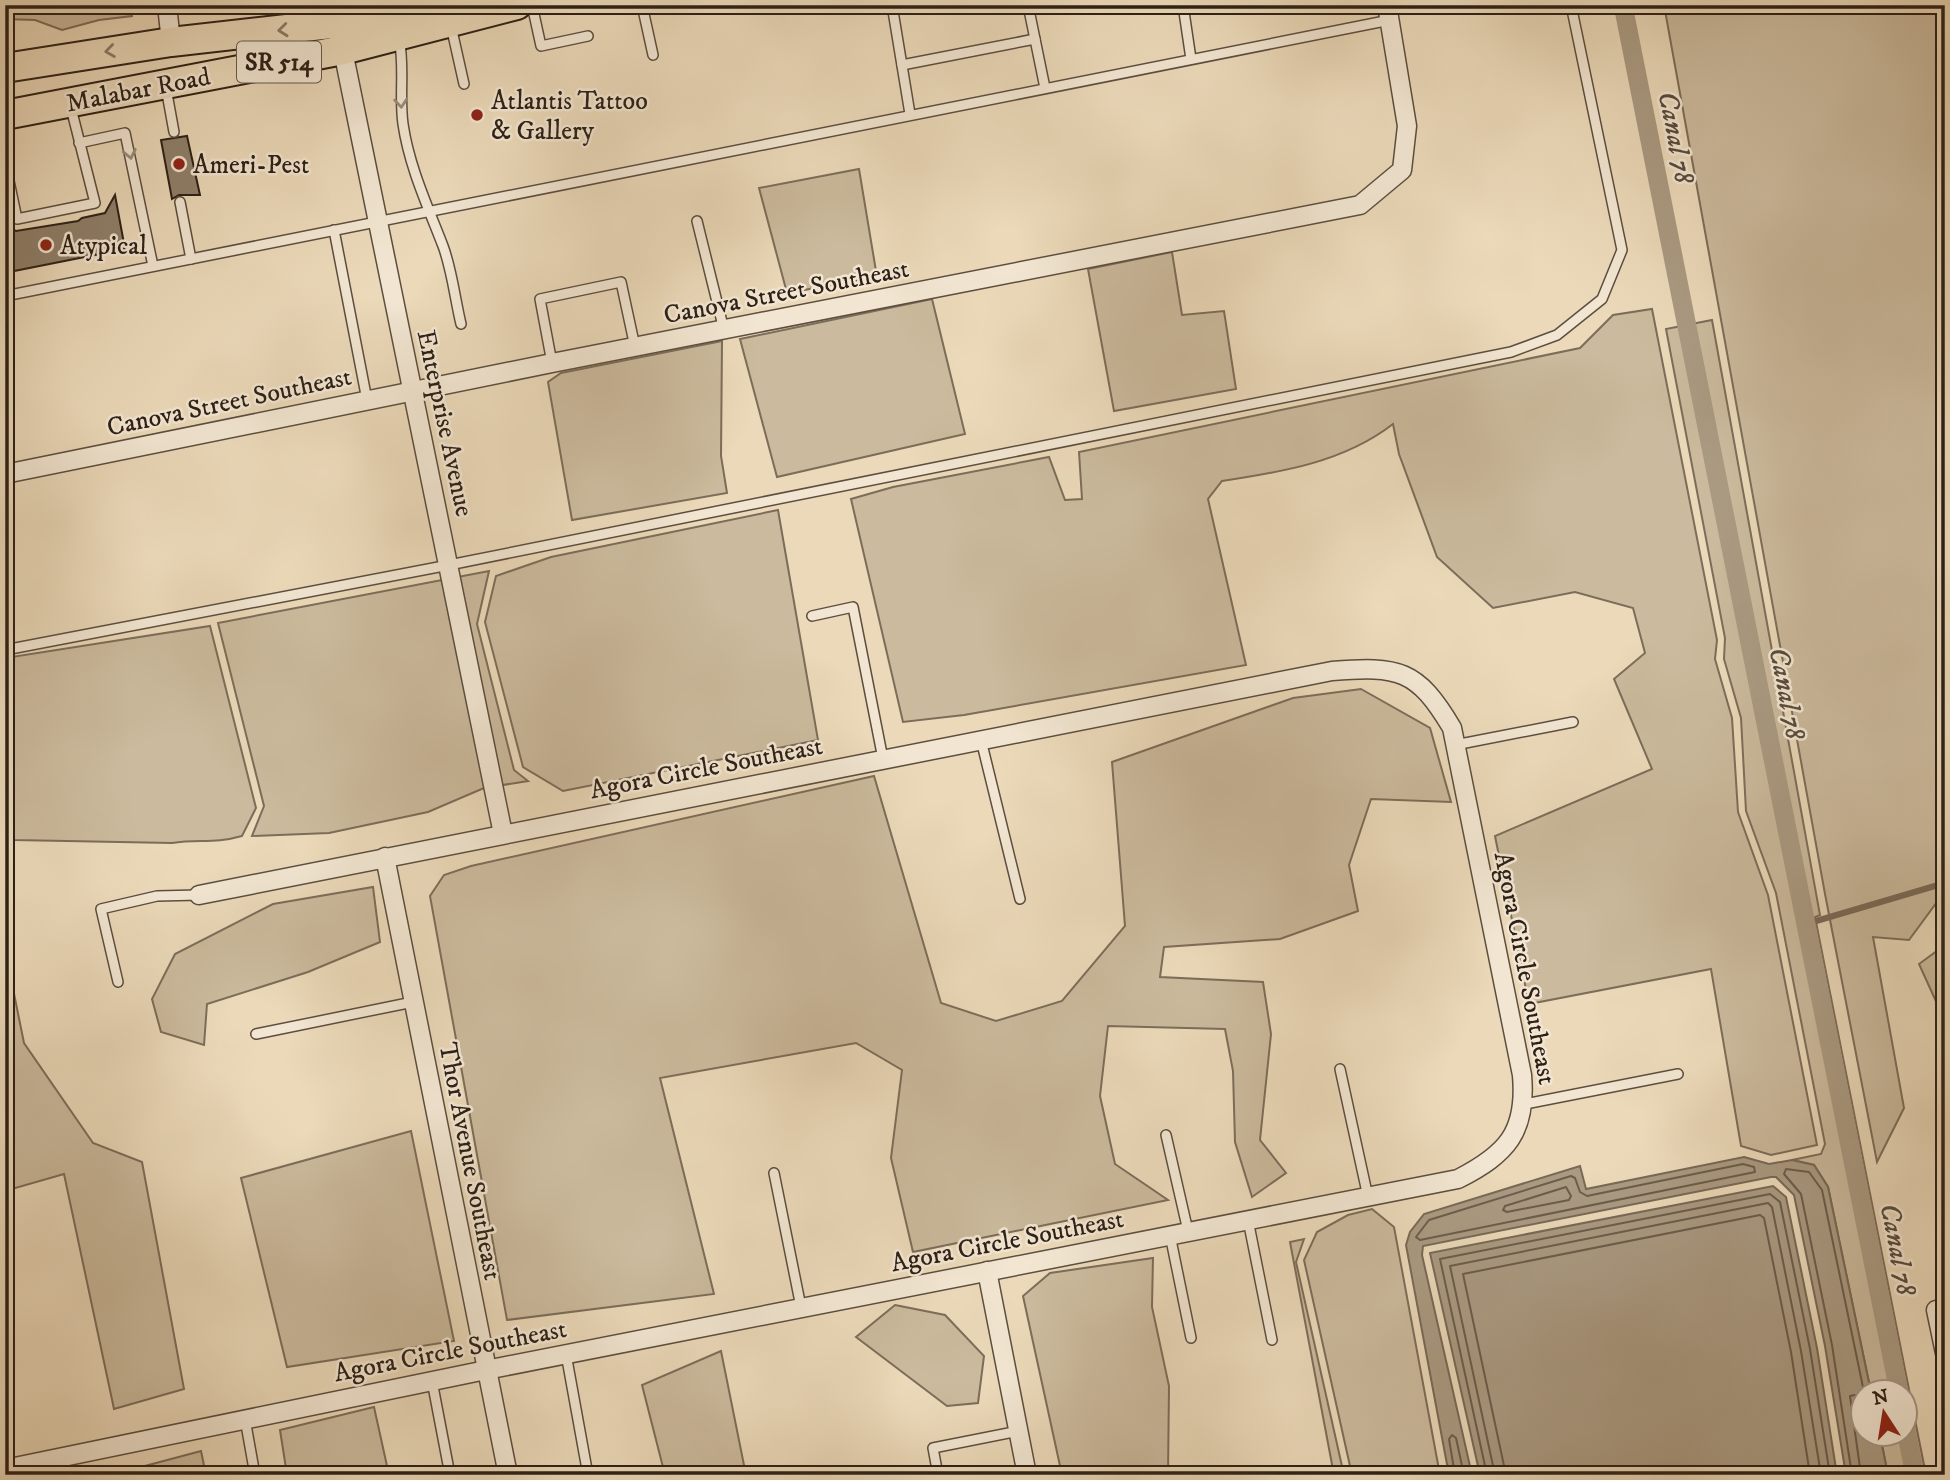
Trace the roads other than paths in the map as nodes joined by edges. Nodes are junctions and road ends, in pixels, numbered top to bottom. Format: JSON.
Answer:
{"nodes":[{"id":1,"x":167,"y":5,"type":"edge"},
{"id":2,"x":496,"y":5,"type":"edge"},
{"id":3,"x":517,"y":5,"type":"edge"},
{"id":4,"x":532,"y":5,"type":"edge"},
{"id":5,"x":642,"y":5,"type":"edge"},
{"id":6,"x":892,"y":5,"type":"edge"},
{"id":7,"x":1028,"y":5,"type":"edge"},
{"id":8,"x":1183,"y":5,"type":"edge"},
{"id":9,"x":1571,"y":5,"type":"edge"},
{"id":10,"x":1389,"y":13,"type":"edge"},
{"id":11,"x":450,"y":16,"type":"junction"},
{"id":12,"x":398,"y":19,"type":"edge"},
{"id":13,"x":588,"y":36,"type":"dead end"},
{"id":14,"x":340,"y":37,"type":"junction"},
{"id":15,"x":1035,"y":39,"type":"junction"},
{"id":16,"x":171,"y":42,"type":"junction"},
{"id":17,"x":653,"y":55,"type":"dead end"},
{"id":18,"x":1191,"y":59,"type":"junction"},
{"id":19,"x":902,"y":65,"type":"junction"},
{"id":20,"x":5,"y":68,"type":"edge"},
{"id":21,"x":165,"y":83,"type":"junction"},
{"id":22,"x":464,"y":84,"type":"dead end"},
{"id":23,"x":1045,"y":88,"type":"junction"},
{"id":24,"x":68,"y":98,"type":"junction"},
{"id":25,"x":14,"y":113,"type":"edge"},
{"id":26,"x":910,"y":114,"type":"junction"},
{"id":27,"x":174,"y":132,"type":"dead end"},
{"id":28,"x":79,"y":144,"type":"junction"},
{"id":29,"x":5,"y":162,"type":"edge"},
{"id":30,"x":180,"y":202,"type":"dead end"},
{"id":31,"x":428,"y":212,"type":"junction"},
{"id":32,"x":697,"y":220,"type":"dead end"},
{"id":33,"x":379,"y":221,"type":"junction"},
{"id":34,"x":334,"y":230,"type":"junction"},
{"id":35,"x":191,"y":259,"type":"junction"},
{"id":36,"x":153,"y":266,"type":"junction"},
{"id":37,"x":5,"y":296,"type":"edge"},
{"id":38,"x":461,"y":324,"type":"dead end"},
{"id":39,"x":724,"y":330,"type":"junction"},
{"id":40,"x":635,"y":347,"type":"junction"},
{"id":41,"x":552,"y":363,"type":"junction"},
{"id":42,"x":411,"y":391,"type":"junction"},
{"id":43,"x":367,"y":400,"type":"junction"},
{"id":44,"x":5,"y":474,"type":"edge"},
{"id":45,"x":449,"y":565,"type":"junction"},
{"id":46,"x":813,"y":616,"type":"dead end"},
{"id":47,"x":5,"y":650,"type":"edge"},
{"id":48,"x":1573,"y":722,"type":"dead end"},
{"id":49,"x":981,"y":740,"type":"junction"},
{"id":50,"x":1455,"y":745,"type":"junction"},
{"id":51,"x":883,"y":759,"type":"junction"},
{"id":52,"x":503,"y":834,"type":"junction"},
{"id":53,"x":385,"y":857,"type":"junction"},
{"id":54,"x":199,"y":895,"type":"joint"},
{"id":55,"x":1020,"y":899,"type":"dead end"},
{"id":56,"x":118,"y":982,"type":"dead end"},
{"id":57,"x":413,"y":1002,"type":"junction"},
{"id":58,"x":256,"y":1034,"type":"dead end"},
{"id":59,"x":1340,"y":1069,"type":"dead end"},
{"id":60,"x":1678,"y":1074,"type":"dead end"},
{"id":61,"x":1525,"y":1104,"type":"junction"},
{"id":62,"x":1167,"y":1135,"type":"dead end"},
{"id":63,"x":774,"y":1173,"type":"dead end"},
{"id":64,"x":1368,"y":1196,"type":"junction"},
{"id":65,"x":1248,"y":1220,"type":"junction"},
{"id":66,"x":1188,"y":1231,"type":"junction"},
{"id":67,"x":1170,"y":1235,"type":"junction"},
{"id":68,"x":987,"y":1271,"type":"junction"},
{"id":69,"x":801,"y":1307,"type":"junction"},
{"id":70,"x":1936,"y":1310,"type":"dead end"},
{"id":71,"x":1191,"y":1338,"type":"dead end"},
{"id":72,"x":1272,"y":1340,"type":"dead end"},
{"id":73,"x":1945,"y":1353,"type":"edge"},
{"id":74,"x":566,"y":1354,"type":"junction"},
{"id":75,"x":485,"y":1370,"type":"junction"},
{"id":76,"x":432,"y":1381,"type":"junction"},
{"id":77,"x":245,"y":1419,"type":"junction"},
{"id":78,"x":1019,"y":1431,"type":"junction"},
{"id":79,"x":5,"y":1469,"type":"edge"},
{"id":80,"x":255,"y":1475,"type":"edge"},
{"id":81,"x":450,"y":1475,"type":"edge"},
{"id":82,"x":508,"y":1475,"type":"edge"},
{"id":83,"x":588,"y":1475,"type":"edge"},
{"id":84,"x":938,"y":1475,"type":"edge"},
{"id":85,"x":1027,"y":1475,"type":"edge"}],
"edges":[{"from":1,"to":16,"type":"street"},
{"from":2,"to":11,"type":"main road","name":"Malabar Road","number":"SR 514"},
{"from":3,"to":11,"type":"main road","name":"Malabar Road","number":"SR 514"},
{"from":4,"to":13,"type":"lane"},
{"from":5,"to":17,"type":"lane"},
{"from":6,"to":19,"type":"lane"},
{"from":7,"to":15,"type":"lane"},
{"from":8,"to":18,"type":"lane"},
{"from":9,"to":45,"type":"lane"},
{"from":10,"to":18,"type":"lane"},
{"from":10,"to":39,"type":"street","name":"Canova Street Southeast"},
{"from":11,"to":12,"type":"main road","name":"Malabar Road","number":"SR 514"},
{"from":11,"to":22,"type":"lane"},
{"from":12,"to":14,"type":"main road","name":"Malabar Road","number":"SR 514"},
{"from":12,"to":31,"type":"lane","one_way":true},
{"from":14,"to":16,"type":"main road","name":"Malabar Road","number":"SR 514","one_way":true},
{"from":14,"to":21,"type":"main road","name":"Malabar Road","number":"SR 514"},
{"from":14,"to":33,"type":"street","name":"Enterprise Avenue"},
{"from":15,"to":19,"type":"lane"},
{"from":15,"to":23,"type":"lane"},
{"from":16,"to":20,"type":"main road","name":"Malabar Road","number":"SR 514","one_way":true},
{"from":16,"to":24,"type":"main road"},
{"from":18,"to":23,"type":"lane"},
{"from":19,"to":26,"type":"lane"},
{"from":21,"to":24,"type":"main road","name":"Malabar Road","number":"SR 514"},
{"from":21,"to":27,"type":"lane"},
{"from":23,"to":26,"type":"lane"},
{"from":24,"to":25,"type":"main road"},
{"from":24,"to":28,"type":"lane"},
{"from":26,"to":31,"type":"lane"},
{"from":28,"to":29,"type":"lane"},
{"from":28,"to":36,"type":"lane","one_way":true},
{"from":30,"to":35,"type":"lane"},
{"from":31,"to":33,"type":"lane"},
{"from":31,"to":38,"type":"lane"},
{"from":32,"to":39,"type":"lane"},
{"from":33,"to":34,"type":"lane"},
{"from":33,"to":42,"type":"street","name":"Enterprise Avenue"},
{"from":34,"to":35,"type":"lane"},
{"from":34,"to":43,"type":"lane"},
{"from":35,"to":36,"type":"lane"},
{"from":36,"to":37,"type":"lane"},
{"from":39,"to":40,"type":"street","name":"Canova Street Southeast"},
{"from":40,"to":41,"type":"street","name":"Canova Street Southeast"},
{"from":40,"to":41,"type":"lane"},
{"from":41,"to":42,"type":"street","name":"Canova Street Southeast"},
{"from":42,"to":43,"type":"street","name":"Canova Street Southeast"},
{"from":42,"to":45,"type":"street","name":"Enterprise Avenue"},
{"from":43,"to":44,"type":"street","name":"Canova Street Southeast"},
{"from":45,"to":47,"type":"lane"},
{"from":45,"to":52,"type":"street","name":"Enterprise Avenue"},
{"from":46,"to":51,"type":"lane"},
{"from":48,"to":50,"type":"lane"},
{"from":49,"to":50,"type":"street","name":"Agora Circle Southeast"},
{"from":49,"to":51,"type":"street","name":"Agora Circle Southeast"},
{"from":49,"to":55,"type":"lane"},
{"from":50,"to":61,"type":"street","name":"Agora Circle Southeast"},
{"from":51,"to":52,"type":"street","name":"Agora Circle Southeast"},
{"from":52,"to":53,"type":"street","name":"Agora Circle Southeast"},
{"from":53,"to":54,"type":"street","name":"Agora Circle Southeast"},
{"from":53,"to":57,"type":"street","name":"Thor Avenue Southeast"},
{"from":54,"to":56,"type":"lane"},
{"from":57,"to":58,"type":"lane"},
{"from":57,"to":75,"type":"street","name":"Thor Avenue Southeast"},
{"from":59,"to":64,"type":"lane"},
{"from":60,"to":61,"type":"lane"},
{"from":61,"to":64,"type":"street","name":"Agora Circle Southeast"},
{"from":62,"to":66,"type":"lane"},
{"from":63,"to":69,"type":"lane"},
{"from":64,"to":65,"type":"street","name":"Agora Circle Southeast"},
{"from":65,"to":66,"type":"street","name":"Agora Circle Southeast"},
{"from":65,"to":72,"type":"lane"},
{"from":66,"to":67,"type":"street","name":"Agora Circle Southeast"},
{"from":67,"to":68,"type":"street","name":"Agora Circle Southeast"},
{"from":67,"to":71,"type":"lane"},
{"from":68,"to":69,"type":"street","name":"Agora Circle Southeast"},
{"from":68,"to":78,"type":"street"},
{"from":69,"to":74,"type":"street","name":"Agora Circle Southeast"},
{"from":70,"to":73,"type":"street"},
{"from":74,"to":75,"type":"street","name":"Agora Circle Southeast"},
{"from":74,"to":83,"type":"lane"},
{"from":75,"to":76,"type":"street","name":"Agora Circle Southeast"},
{"from":75,"to":82,"type":"street","name":"Thor Avenue Southeast"},
{"from":76,"to":77,"type":"street","name":"Agora Circle Southeast"},
{"from":76,"to":81,"type":"lane"},
{"from":77,"to":79,"type":"street","name":"Agora Circle Southeast"},
{"from":77,"to":80,"type":"lane"},
{"from":78,"to":84,"type":"lane"},
{"from":78,"to":85,"type":"street"}]}
